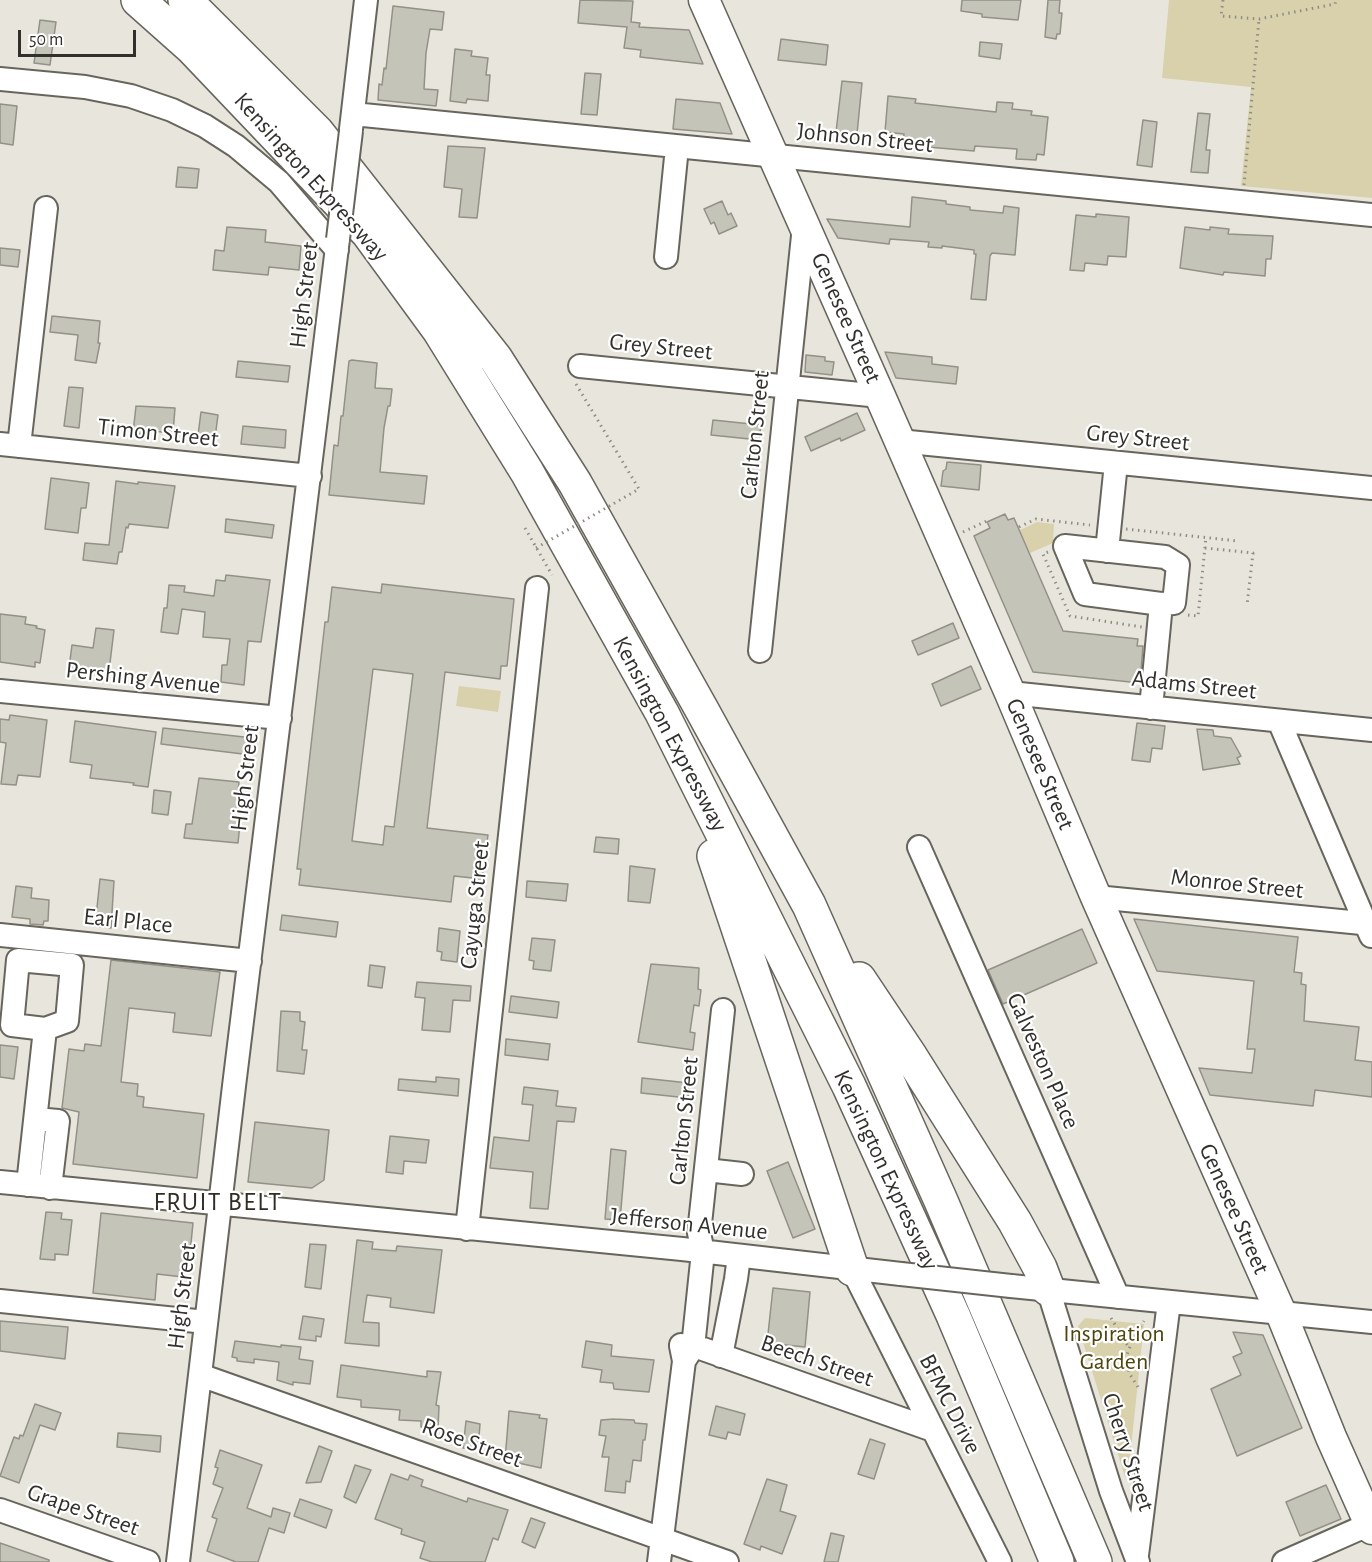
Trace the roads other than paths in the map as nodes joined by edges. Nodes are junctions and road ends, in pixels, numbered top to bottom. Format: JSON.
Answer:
{"nodes":[{"id":1,"x":138,"y":0,"type":"edge"},
{"id":2,"x":185,"y":0,"type":"edge"},
{"id":3,"x":366,"y":0,"type":"edge"},
{"id":4,"x":704,"y":0,"type":"edge"},
{"id":5,"x":0,"y":79,"type":"edge"},
{"id":6,"x":352,"y":122,"type":"junction"},
{"id":7,"x":678,"y":147,"type":"junction"},
{"id":8,"x":773,"y":156,"type":"junction"},
{"id":9,"x":46,"y":208,"type":"dead end"},
{"id":10,"x":1372,"y":216,"type":"edge"},
{"id":11,"x":804,"y":225,"type":"junction"},
{"id":12,"x":337,"y":245,"type":"junction"},
{"id":13,"x":666,"y":257,"type":"dead end"},
{"id":14,"x":576,"y":371,"type":"road end"},
{"id":15,"x":787,"y":387,"type":"junction"},
{"id":16,"x":880,"y":396,"type":"junction"},
{"id":17,"x":899,"y":441,"type":"junction"},
{"id":18,"x":10,"y":445,"type":"edge"},
{"id":19,"x":1116,"y":463,"type":"junction"},
{"id":20,"x":310,"y":476,"type":"junction"},
{"id":21,"x":1372,"y":488,"type":"edge"},
{"id":22,"x":1107,"y":551,"type":"junction"},
{"id":23,"x":545,"y":583,"type":"road end"},
{"id":24,"x":1161,"y":604,"type":"junction"},
{"id":25,"x":760,"y":651,"type":"dead end"},
{"id":26,"x":0,"y":691,"type":"edge"},
{"id":27,"x":1010,"y":693,"type":"junction"},
{"id":28,"x":1151,"y":708,"type":"junction"},
{"id":29,"x":662,"y":713,"type":"junction"},
{"id":30,"x":280,"y":718,"type":"junction"},
{"id":31,"x":1279,"y":721,"type":"junction"},
{"id":32,"x":1372,"y":730,"type":"edge"},
{"id":33,"x":919,"y":847,"type":"dead end"},
{"id":34,"x":1096,"y":897,"type":"junction"},
{"id":35,"x":809,"y":905,"type":"junction"},
{"id":36,"x":1370,"y":928,"type":"edge"},
{"id":37,"x":0,"y":935,"type":"edge"},
{"id":38,"x":250,"y":961,"type":"junction"},
{"id":39,"x":723,"y":1010,"type":"dead end"},
{"id":40,"x":45,"y":1029,"type":"dead end"},
{"id":41,"x":706,"y":1170,"type":"junction"},
{"id":42,"x":742,"y":1174,"type":"dead end"},
{"id":43,"x":0,"y":1182,"type":"edge"},
{"id":44,"x":39,"y":1186,"type":"junction"},
{"id":45,"x":220,"y":1203,"type":"junction"},
{"id":46,"x":467,"y":1229,"type":"junction"},
{"id":47,"x":698,"y":1247,"type":"junction"},
{"id":48,"x":739,"y":1256,"type":"junction"},
{"id":49,"x":852,"y":1269,"type":"junction"},
{"id":50,"x":1048,"y":1290,"type":"junction"},
{"id":51,"x":1118,"y":1297,"type":"junction"},
{"id":52,"x":0,"y":1301,"type":"edge"},
{"id":53,"x":1169,"y":1302,"type":"junction"},
{"id":54,"x":1281,"y":1313,"type":"junction"},
{"id":55,"x":206,"y":1322,"type":"junction"},
{"id":56,"x":1372,"y":1322,"type":"edge"},
{"id":57,"x":686,"y":1351,"type":"junction"},
{"id":58,"x":721,"y":1356,"type":"junction"},
{"id":59,"x":200,"y":1376,"type":"junction"},
{"id":60,"x":933,"y":1431,"type":"junction"},
{"id":61,"x":0,"y":1510,"type":"edge"},
{"id":62,"x":1371,"y":1526,"type":"edge"},
{"id":63,"x":662,"y":1540,"type":"junction"},
{"id":64,"x":1137,"y":1560,"type":"edge"},
{"id":65,"x":148,"y":1562,"type":"edge"},
{"id":66,"x":178,"y":1562,"type":"edge"},
{"id":67,"x":659,"y":1562,"type":"edge"},
{"id":68,"x":727,"y":1562,"type":"edge"},
{"id":69,"x":1000,"y":1562,"type":"edge"},
{"id":70,"x":1057,"y":1562,"type":"edge"},
{"id":71,"x":1095,"y":1562,"type":"edge"},
{"id":72,"x":1284,"y":1562,"type":"edge"}],
"edges":[{"from":1,"to":29,"type":"highway","name":"Kensington Expressway"},
{"from":2,"to":35,"type":"highway","name":"Kensington Expressway"},
{"from":3,"to":6,"type":"street","name":"High Street"},
{"from":4,"to":8,"type":"main road","name":"Genesee Street"},
{"from":5,"to":12,"type":"street"},
{"from":6,"to":7,"type":"street","name":"Johnson Street"},
{"from":6,"to":12,"type":"street","name":"High Street","bridge":true},
{"from":7,"to":8,"type":"street","name":"Johnson Street"},
{"from":7,"to":13,"type":"street"},
{"from":8,"to":10,"type":"street","name":"Johnson Street"},
{"from":8,"to":11,"type":"main road","name":"Genesee Street"},
{"from":9,"to":18,"type":"street"},
{"from":11,"to":15,"type":"street","name":"Carlton Street"},
{"from":11,"to":16,"type":"main road","name":"Genesee Street"},
{"from":12,"to":20,"type":"street","name":"High Street"},
{"from":14,"to":15,"type":"street","name":"Grey Street"},
{"from":15,"to":16,"type":"street","name":"Grey Street"},
{"from":15,"to":25,"type":"street","name":"Carlton Street"},
{"from":16,"to":17,"type":"main road","name":"Genesee Street"},
{"from":17,"to":19,"type":"street","name":"Grey Street"},
{"from":17,"to":27,"type":"main road","name":"Genesee Street"},
{"from":18,"to":20,"type":"street","name":"Timon Street"},
{"from":19,"to":21,"type":"street","name":"Grey Street"},
{"from":19,"to":22,"type":"street"},
{"from":20,"to":30,"type":"street","name":"High Street"},
{"from":22,"to":24,"type":"street"},
{"from":22,"to":24,"type":"street"},
{"from":23,"to":46,"type":"street","name":"Cayuga Street"},
{"from":24,"to":28,"type":"street"},
{"from":26,"to":30,"type":"street","name":"Pershing Avenue"},
{"from":27,"to":28,"type":"street","name":"Adams Street"},
{"from":27,"to":34,"type":"main road","name":"Genesee Street"},
{"from":28,"to":31,"type":"street","name":"Adams Street"},
{"from":29,"to":49,"type":"highway"},
{"from":29,"to":70,"type":"highway","name":"Kensington Expressway"},
{"from":30,"to":38,"type":"street","name":"High Street"},
{"from":31,"to":32,"type":"street","name":"Adams Street"},
{"from":31,"to":36,"type":"street"},
{"from":33,"to":51,"type":"street","name":"Galveston Place"},
{"from":34,"to":36,"type":"street","name":"Monroe Street"},
{"from":34,"to":54,"type":"main road","name":"Genesee Street"},
{"from":35,"to":50,"type":"highway"},
{"from":35,"to":71,"type":"highway","name":"Kensington Expressway"},
{"from":37,"to":38,"type":"street","name":"Earl Place"},
{"from":38,"to":45,"type":"street","name":"High Street"},
{"from":39,"to":41,"type":"street","name":"Carlton Street"},
{"from":40,"to":44,"type":"street"},
{"from":41,"to":42,"type":"street"},
{"from":41,"to":47,"type":"street","name":"Carlton Street"},
{"from":43,"to":44,"type":"street","name":"Jefferson Avenue"},
{"from":44,"to":45,"type":"street","name":"Jefferson Avenue"},
{"from":45,"to":46,"type":"street","name":"Jefferson Avenue"},
{"from":45,"to":55,"type":"street","name":"High Street"},
{"from":46,"to":47,"type":"street","name":"Jefferson Avenue"},
{"from":47,"to":48,"type":"street","name":"Jefferson Avenue"},
{"from":47,"to":57,"type":"street","name":"Carlton Street"},
{"from":48,"to":49,"type":"street","name":"Jefferson Avenue"},
{"from":48,"to":58,"type":"street"},
{"from":49,"to":50,"type":"street","name":"Jefferson Avenue","bridge":true},
{"from":49,"to":60,"type":"street","name":"BFMC Drive"},
{"from":50,"to":51,"type":"street","name":"Jefferson Avenue"},
{"from":50,"to":64,"type":"street","name":"Cherry Street"},
{"from":51,"to":53,"type":"street","name":"Jefferson Avenue"},
{"from":52,"to":55,"type":"street"},
{"from":53,"to":54,"type":"street","name":"Jefferson Avenue"},
{"from":53,"to":64,"type":"street"},
{"from":54,"to":56,"type":"street","name":"Jefferson Avenue"},
{"from":54,"to":62,"type":"main road","name":"Genesee Street"},
{"from":55,"to":59,"type":"street","name":"High Street"},
{"from":57,"to":58,"type":"street","name":"Beech Street"},
{"from":57,"to":63,"type":"street","name":"Carlton Street"},
{"from":58,"to":60,"type":"street","name":"Beech Street"},
{"from":59,"to":63,"type":"street","name":"Rose Street"},
{"from":59,"to":66,"type":"street","name":"High Street"},
{"from":60,"to":69,"type":"street","name":"BFMC Drive"},
{"from":61,"to":65,"type":"street","name":"Grape Street"},
{"from":62,"to":72,"type":"street"},
{"from":63,"to":67,"type":"street","name":"Carlton Street"},
{"from":63,"to":68,"type":"street","name":"Rose Street"}]}
